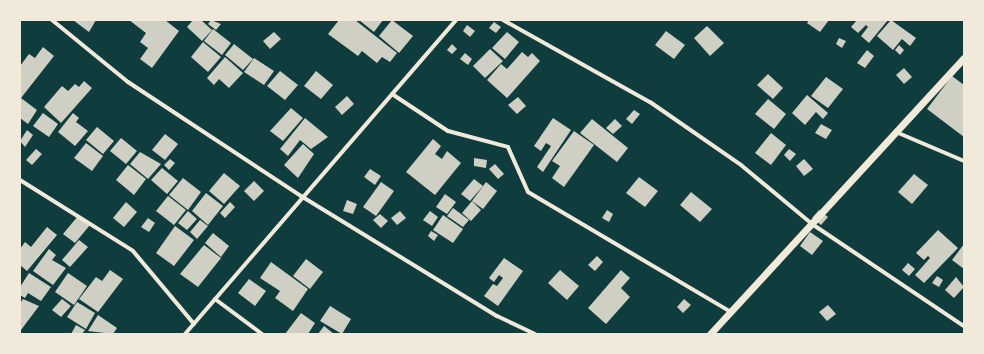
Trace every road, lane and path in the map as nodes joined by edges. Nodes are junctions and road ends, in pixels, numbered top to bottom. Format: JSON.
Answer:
{"nodes":[{"id":1,"x":52,"y":20,"type":"edge"},
{"id":2,"x":456,"y":20,"type":"edge"},
{"id":3,"x":504,"y":20,"type":"edge"},
{"id":4,"x":964,"y":58,"type":"edge"},
{"id":5,"x":392,"y":94,"type":"junction"},
{"id":6,"x":896,"y":132,"type":"junction"},
{"id":7,"x":964,"y":161,"type":"edge"},
{"id":8,"x":20,"y":180,"type":"edge"},
{"id":9,"x":302,"y":196,"type":"junction"},
{"id":10,"x":812,"y":224,"type":"junction"},
{"id":11,"x":215,"y":299,"type":"junction"},
{"id":12,"x":731,"y":312,"type":"junction"},
{"id":13,"x":194,"y":324,"type":"junction"},
{"id":14,"x":964,"y":326,"type":"edge"},
{"id":15,"x":714,"y":333,"type":"edge"},
{"id":16,"x":186,"y":334,"type":"edge"},
{"id":17,"x":262,"y":334,"type":"edge"},
{"id":18,"x":535,"y":334,"type":"edge"}],
"edges":[{"from":1,"to":9,"type":"street"},
{"from":2,"to":5,"type":"street"},
{"from":3,"to":10,"type":"street"},
{"from":4,"to":6,"type":"street"},
{"from":5,"to":9,"type":"street"},
{"from":5,"to":12,"type":"street"},
{"from":6,"to":7,"type":"street"},
{"from":6,"to":10,"type":"street"},
{"from":8,"to":13,"type":"street"},
{"from":9,"to":11,"type":"street"},
{"from":9,"to":18,"type":"street"},
{"from":10,"to":12,"type":"street"},
{"from":10,"to":14,"type":"street"},
{"from":11,"to":13,"type":"street"},
{"from":11,"to":17,"type":"street"},
{"from":12,"to":15,"type":"street"},
{"from":13,"to":16,"type":"street"}]}
